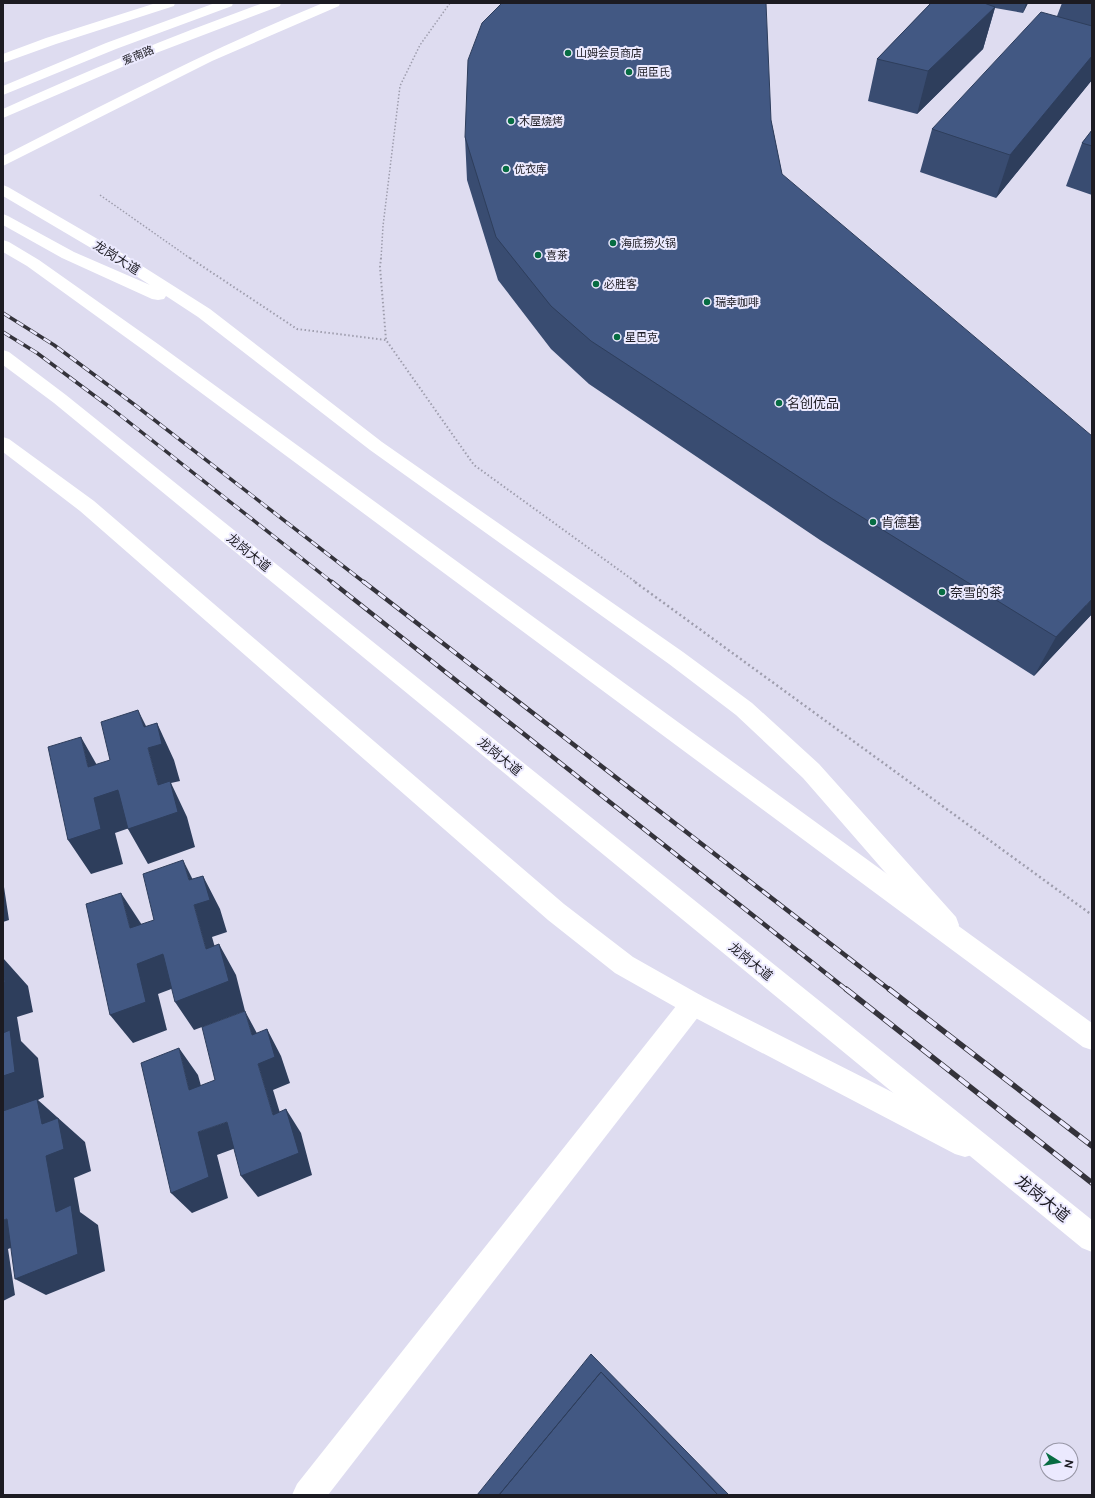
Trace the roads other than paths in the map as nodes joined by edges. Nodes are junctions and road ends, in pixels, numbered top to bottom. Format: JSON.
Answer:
{"nodes":[{"id":1,"x":169,"y":3,"type":"edge"},
{"id":2,"x":227,"y":3,"type":"edge"},
{"id":3,"x":275,"y":3,"type":"edge"},
{"id":4,"x":334,"y":3,"type":"edge"},
{"id":5,"x":3,"y":59,"type":"edge"},
{"id":6,"x":3,"y":91,"type":"edge"},
{"id":7,"x":3,"y":114,"type":"edge"},
{"id":8,"x":3,"y":162,"type":"edge"},
{"id":9,"x":3,"y":190,"type":"edge"},
{"id":10,"x":3,"y":219,"type":"edge"},
{"id":11,"x":3,"y":245,"type":"edge"},
{"id":12,"x":204,"y":313,"type":"junction"},
{"id":13,"x":3,"y":356,"type":"edge"},
{"id":14,"x":3,"y":443,"type":"edge"},
{"id":15,"x":961,"y":941,"type":"junction"},
{"id":16,"x":693,"y":1004,"type":"junction"},
{"id":17,"x":1092,"y":1038,"type":"edge"},
{"id":18,"x":995,"y":1159,"type":"junction"},
{"id":19,"x":1092,"y":1238,"type":"edge"},
{"id":20,"x":308,"y":1495,"type":"edge"}],
"edges":[{"from":1,"to":5,"type":"main road"},
{"from":2,"to":6,"type":"main road","name":"爱南路"},
{"from":3,"to":7,"type":"main road","name":"爱南路"},
{"from":4,"to":8,"type":"main road"},
{"from":9,"to":12,"type":"main road","name":"龙岗大道"},
{"from":10,"to":12,"type":"main road"},
{"from":11,"to":15,"type":"main road","name":"龙岗大道"},
{"from":12,"to":15,"type":"main road","name":"龙岗大道"},
{"from":13,"to":18,"type":"main road","name":"龙岗大道"},
{"from":14,"to":16,"type":"main road","name":"龙岗大道"},
{"from":15,"to":17,"type":"main road","name":"龙岗大道"},
{"from":16,"to":18,"type":"main road","name":"龙岗大道"},
{"from":16,"to":20,"type":"main road"},
{"from":18,"to":19,"type":"main road","name":"龙岗大道"}]}
